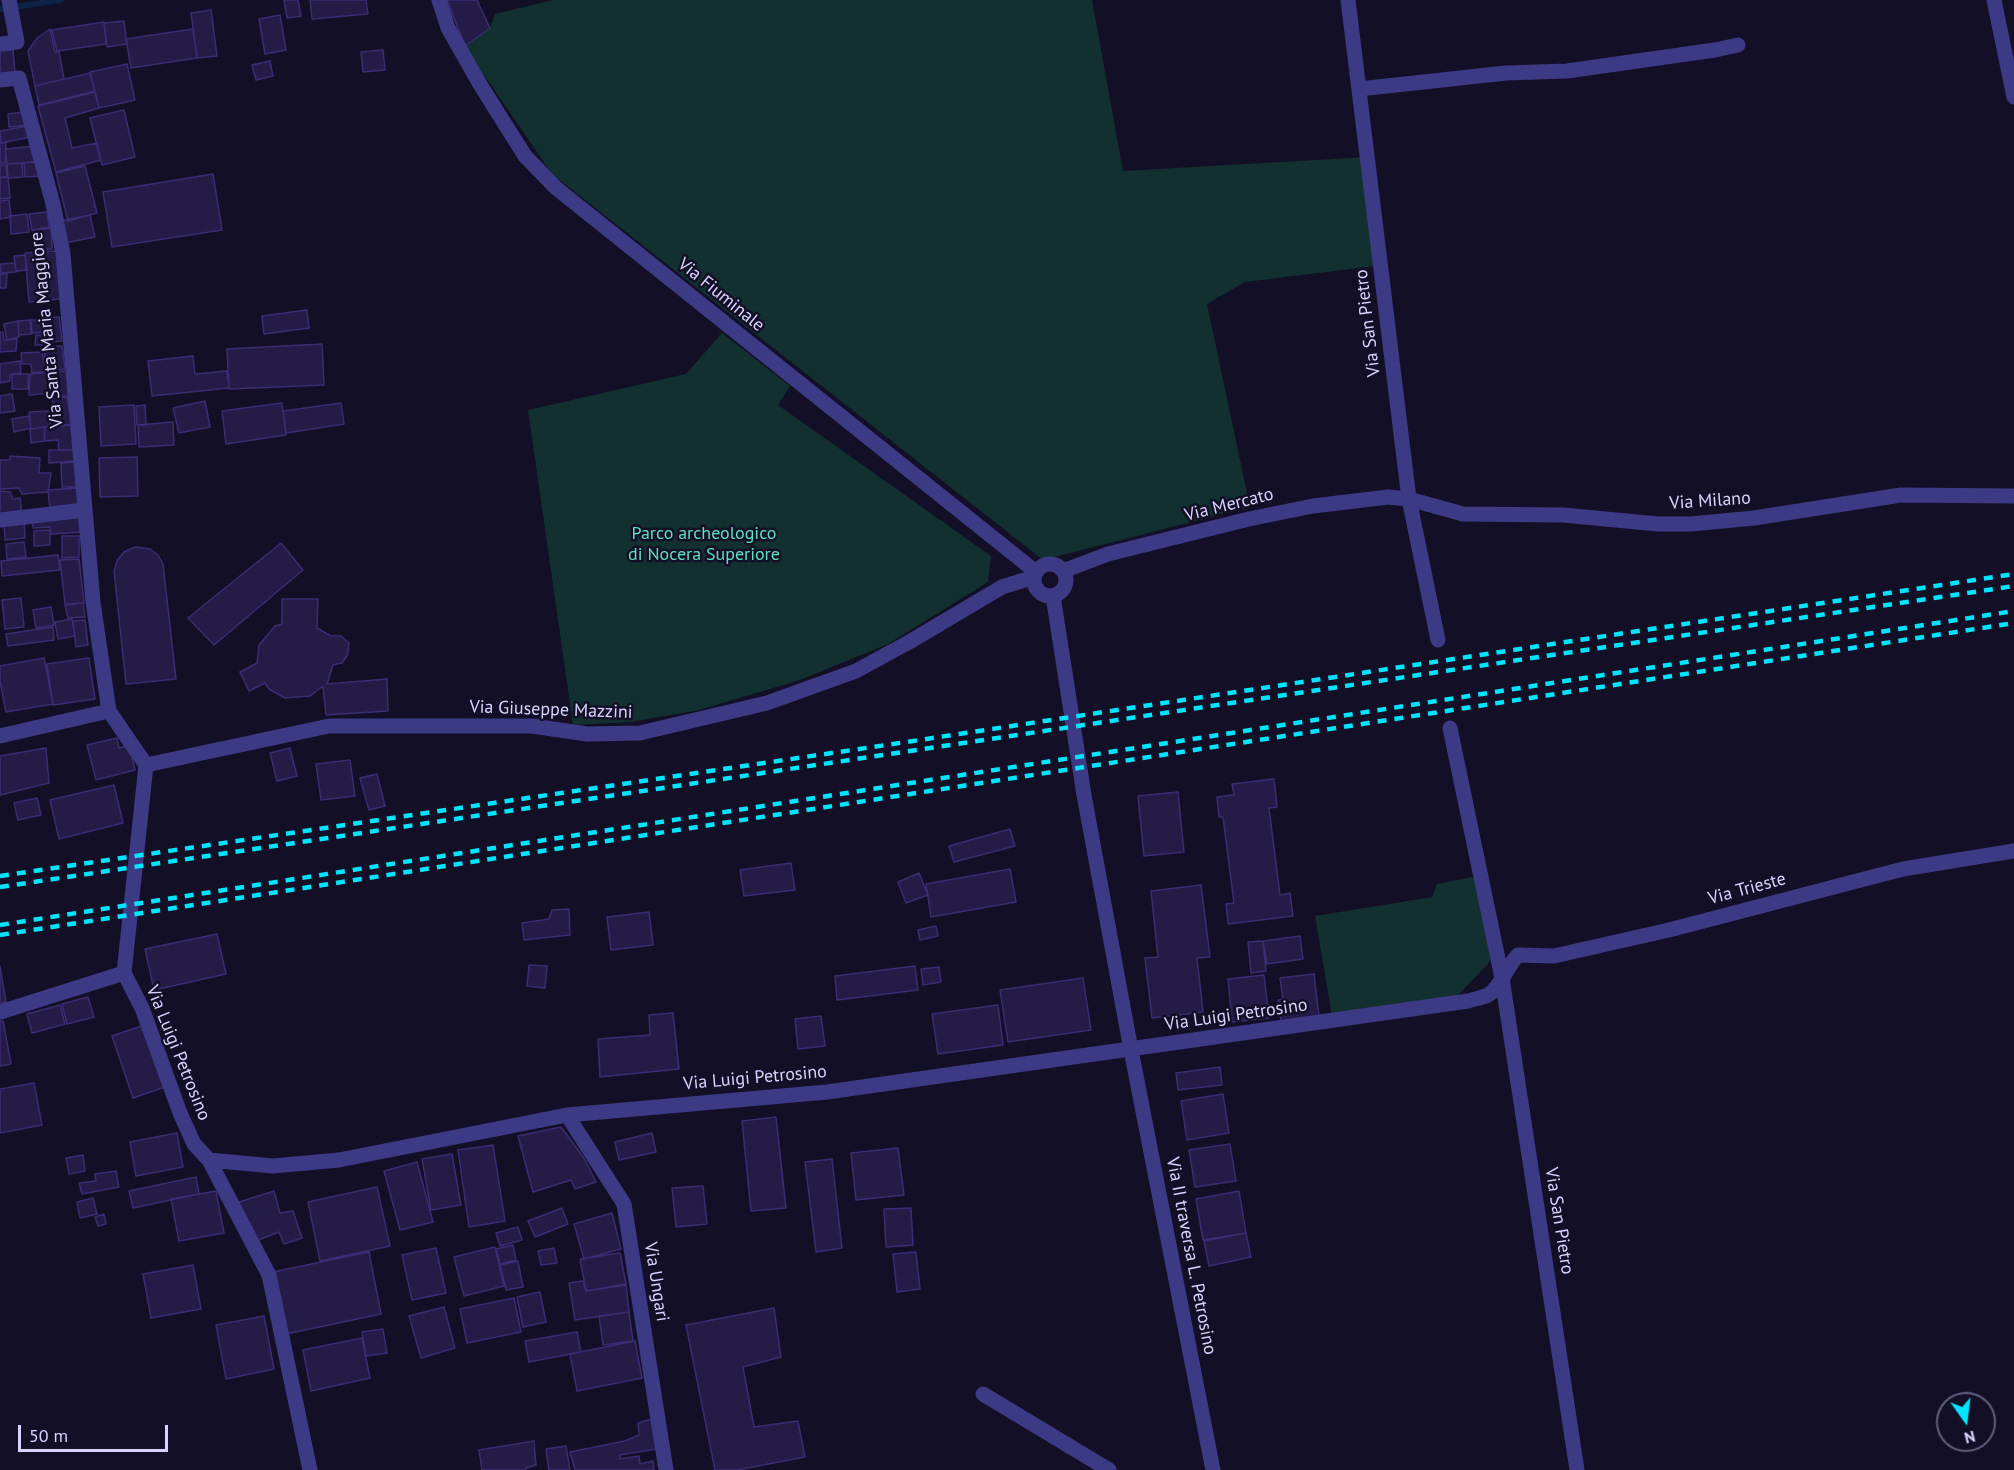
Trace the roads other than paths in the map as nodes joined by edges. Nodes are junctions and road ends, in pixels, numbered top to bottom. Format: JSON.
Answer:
{"nodes":[{"id":1,"x":9,"y":0,"type":"edge"},
{"id":2,"x":439,"y":0,"type":"edge"},
{"id":3,"x":1348,"y":0,"type":"edge"},
{"id":4,"x":1994,"y":0,"type":"edge"},
{"id":5,"x":0,"y":44,"type":"edge"},
{"id":6,"x":1738,"y":45,"type":"dead end"},
{"id":7,"x":0,"y":80,"type":"edge"},
{"id":8,"x":1359,"y":89,"type":"junction"},
{"id":9,"x":2014,"y":97,"type":"edge"},
{"id":10,"x":2014,"y":496,"type":"edge"},
{"id":11,"x":1409,"y":499,"type":"junction"},
{"id":12,"x":84,"y":510,"type":"junction"},
{"id":13,"x":0,"y":520,"type":"edge"},
{"id":14,"x":1063,"y":571,"type":"junction"},
{"id":15,"x":1035,"y":574,"type":"junction"},
{"id":16,"x":1053,"y":596,"type":"junction"},
{"id":17,"x":1438,"y":640,"type":"dead end"},
{"id":18,"x":108,"y":711,"type":"junction"},
{"id":19,"x":1450,"y":729,"type":"dead end"},
{"id":20,"x":0,"y":736,"type":"edge"},
{"id":21,"x":146,"y":765,"type":"junction"},
{"id":22,"x":2014,"y":851,"type":"edge"},
{"id":23,"x":124,"y":973,"type":"junction"},
{"id":24,"x":1502,"y":978,"type":"junction"},
{"id":25,"x":0,"y":1012,"type":"edge"},
{"id":26,"x":1131,"y":1050,"type":"junction"},
{"id":27,"x":567,"y":1115,"type":"junction"},
{"id":28,"x":209,"y":1160,"type":"junction"},
{"id":29,"x":983,"y":1394,"type":"dead end"},
{"id":30,"x":310,"y":1470,"type":"edge"},
{"id":31,"x":666,"y":1470,"type":"edge"},
{"id":32,"x":1109,"y":1470,"type":"edge"},
{"id":33,"x":1212,"y":1470,"type":"edge"},
{"id":34,"x":1577,"y":1470,"type":"edge"}],
"edges":[{"from":1,"to":5,"type":"street"},
{"from":2,"to":15,"type":"street","name":"Via Fiuminale"},
{"from":3,"to":8,"type":"street","name":"Via San Pietro"},
{"from":4,"to":9,"type":"street"},
{"from":6,"to":8,"type":"street"},
{"from":7,"to":12,"type":"street","name":"Via Santa Maria Maggiore"},
{"from":8,"to":11,"type":"street","name":"Via San Pietro"},
{"from":10,"to":11,"type":"street","name":"Via Milano"},
{"from":11,"to":14,"type":"street","name":"Via Mercato"},
{"from":11,"to":17,"type":"street","name":"Via San Pietro"},
{"from":12,"to":13,"type":"street"},
{"from":12,"to":18,"type":"street","name":"Via Santa Maria Maggiore"},
{"from":14,"to":15,"type":"street"},
{"from":14,"to":16,"type":"street"},
{"from":15,"to":16,"type":"street"},
{"from":15,"to":21,"type":"street","name":"Via Giuseppe Mazzini"},
{"from":16,"to":26,"type":"street","name":"Via II traversa L. Petrosino"},
{"from":18,"to":20,"type":"street"},
{"from":18,"to":21,"type":"street","name":"Via Santa Maria Maggiore"},
{"from":19,"to":24,"type":"street","name":"Via San Pietro"},
{"from":21,"to":23,"type":"street"},
{"from":22,"to":24,"type":"street","name":"Via Trieste"},
{"from":23,"to":25,"type":"street"},
{"from":23,"to":28,"type":"street","name":"Via Luigi Petrosino"},
{"from":24,"to":26,"type":"street","name":"Via Luigi Petrosino"},
{"from":24,"to":34,"type":"street","name":"Via San Pietro"},
{"from":26,"to":27,"type":"street","name":"Via Luigi Petrosino"},
{"from":26,"to":33,"type":"street","name":"Via II traversa L. Petrosino"},
{"from":27,"to":28,"type":"street","name":"Via Luigi Petrosino"},
{"from":27,"to":31,"type":"street","name":"Via Ungari"},
{"from":28,"to":30,"type":"street"},
{"from":29,"to":32,"type":"street"}]}
